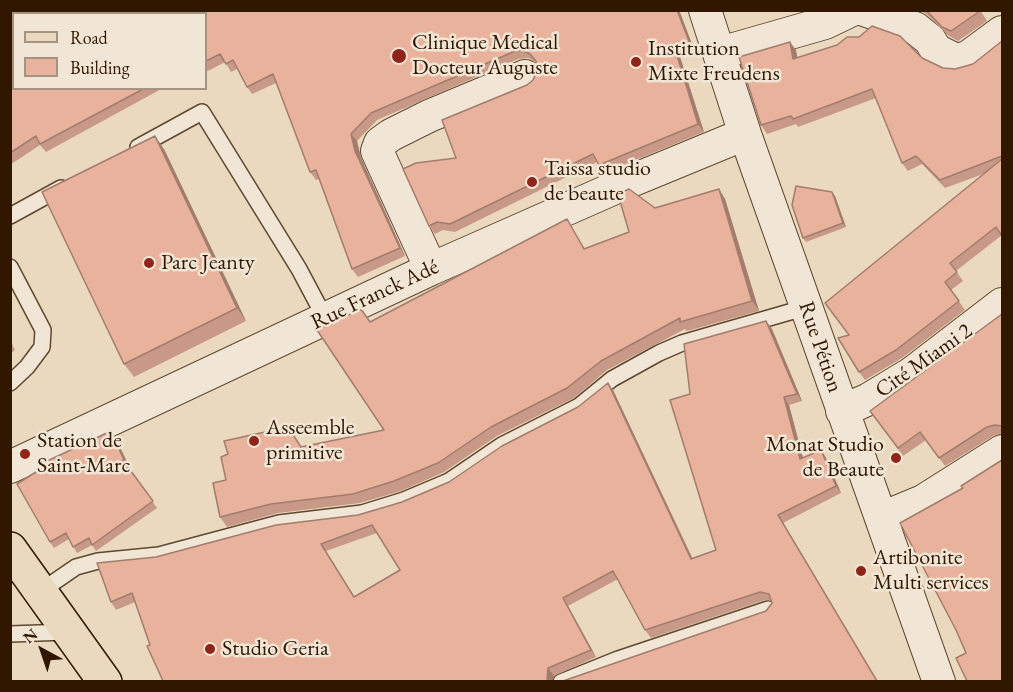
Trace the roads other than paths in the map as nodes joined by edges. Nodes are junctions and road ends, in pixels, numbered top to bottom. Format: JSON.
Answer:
{"nodes":[{"id":1,"x":705,"y":10,"type":"edge"},
{"id":2,"x":852,"y":10,"type":"edge"},
{"id":3,"x":864,"y":10,"type":"edge"},
{"id":4,"x":1002,"y":32,"type":"edge"},
{"id":5,"x":720,"y":52,"type":"junction"},
{"id":6,"x":525,"y":76,"type":"dead end"},
{"id":7,"x":745,"y":134,"type":"junction"},
{"id":8,"x":129,"y":152,"type":"edge"},
{"id":9,"x":77,"y":180,"type":"edge"},
{"id":10,"x":10,"y":216,"type":"edge"},
{"id":11,"x":10,"y":267,"type":"edge"},
{"id":12,"x":431,"y":269,"type":"junction"},
{"id":13,"x":1002,"y":304,"type":"edge"},
{"id":14,"x":807,"y":307,"type":"junction"},
{"id":15,"x":325,"y":318,"type":"junction"},
{"id":16,"x":10,"y":383,"type":"edge"},
{"id":17,"x":842,"y":411,"type":"junction"},
{"id":18,"x":1002,"y":451,"type":"edge"},
{"id":19,"x":11,"y":467,"type":"edge"},
{"id":20,"x":882,"y":518,"type":"junction"},
{"id":21,"x":10,"y":549,"type":"edge"},
{"id":22,"x":41,"y":591,"type":"junction"},
{"id":23,"x":768,"y":609,"type":"edge"},
{"id":24,"x":70,"y":632,"type":"junction"},
{"id":25,"x":10,"y":634,"type":"edge"},
{"id":26,"x":105,"y":681,"type":"edge"},
{"id":27,"x":561,"y":681,"type":"edge"},
{"id":28,"x":938,"y":681,"type":"edge"}],
"edges":[{"from":1,"to":5,"type":"street","name":"Rue Pétion"},
{"from":2,"to":5,"type":"street"},
{"from":3,"to":4,"type":"street"},
{"from":5,"to":7,"type":"street","name":"Rue Pétion"},
{"from":6,"to":12,"type":"street"},
{"from":7,"to":12,"type":"street","name":"Rue Franck Adé"},
{"from":7,"to":14,"type":"street","name":"Rue Pétion"},
{"from":8,"to":15,"type":"lane"},
{"from":9,"to":10,"type":"lane"},
{"from":11,"to":16,"type":"lane"},
{"from":12,"to":15,"type":"street","name":"Rue Franck Adé"},
{"from":13,"to":17,"type":"street","name":"Cité Miami 2"},
{"from":14,"to":17,"type":"street","name":"Rue Pétion"},
{"from":14,"to":22,"type":"lane"},
{"from":15,"to":19,"type":"street","name":"Rue Franck Adé"},
{"from":17,"to":20,"type":"street","name":"Rue Pétion"},
{"from":18,"to":20,"type":"street"},
{"from":20,"to":28,"type":"street","name":"Rue Pétion"},
{"from":21,"to":22,"type":"main road"},
{"from":22,"to":24,"type":"main road"},
{"from":23,"to":27,"type":"lane"},
{"from":24,"to":25,"type":"lane"},
{"from":24,"to":26,"type":"main road"}]}
